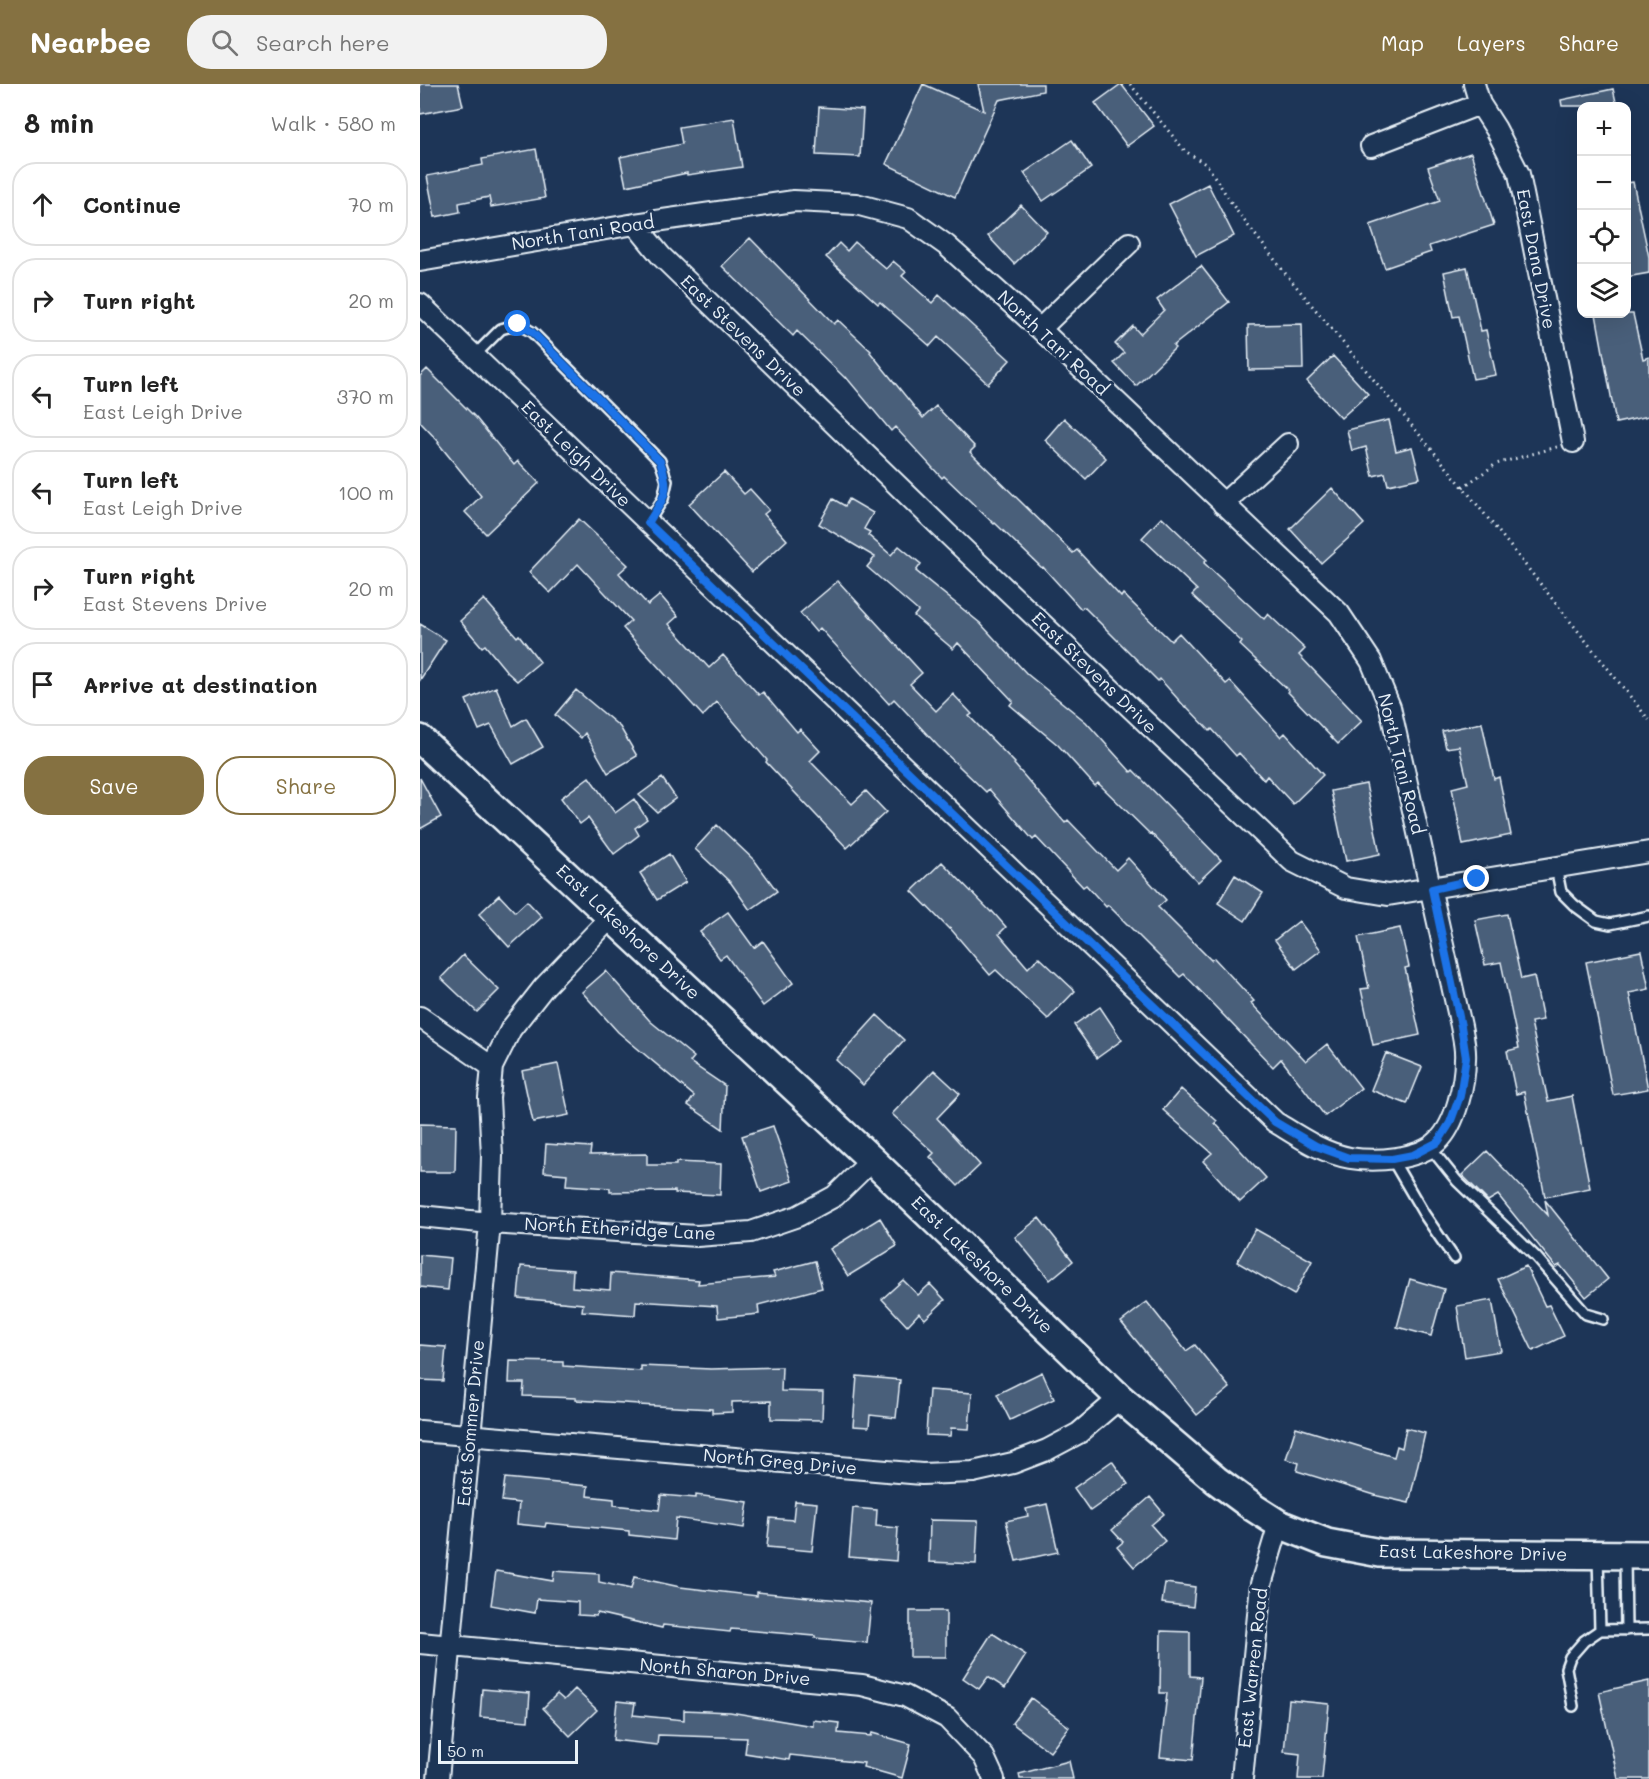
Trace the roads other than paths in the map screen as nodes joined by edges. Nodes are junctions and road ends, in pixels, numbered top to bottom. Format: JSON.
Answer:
{"nodes":[{"id":1,"x":1474,"y":84,"type":"edge"},
{"id":2,"x":1480,"y":104,"type":"junction"},
{"id":3,"x":1371,"y":146,"type":"dead end"},
{"id":4,"x":635,"y":224,"type":"junction"},
{"id":5,"x":1129,"y":243,"type":"dead end"},
{"id":6,"x":420,"y":261,"type":"edge"},
{"id":7,"x":420,"y":304,"type":"edge"},
{"id":8,"x":1040,"y":329,"type":"junction"},
{"id":9,"x":474,"y":356,"type":"junction"},
{"id":10,"x":1573,"y":442,"type":"road end"},
{"id":11,"x":1288,"y":444,"type":"dead end"},
{"id":12,"x":1223,"y":504,"type":"junction"},
{"id":13,"x":648,"y":523,"type":"junction"},
{"id":14,"x":420,"y":739,"type":"edge"},
{"id":15,"x":1649,"y":852,"type":"edge"},
{"id":16,"x":1556,"y":867,"type":"junction"},
{"id":17,"x":1432,"y":889,"type":"junction"},
{"id":18,"x":612,"y":916,"type":"junction"},
{"id":19,"x":1649,"y":916,"type":"edge"},
{"id":20,"x":420,"y":1017,"type":"edge"},
{"id":21,"x":492,"y":1066,"type":"junction"},
{"id":22,"x":1429,"y":1146,"type":"junction"},
{"id":23,"x":1392,"y":1159,"type":"junction"},
{"id":24,"x":872,"y":1160,"type":"junction"},
{"id":25,"x":420,"y":1216,"type":"edge"},
{"id":26,"x":490,"y":1223,"type":"junction"},
{"id":27,"x":1454,"y":1258,"type":"dead end"},
{"id":28,"x":1603,"y":1319,"type":"dead end"},
{"id":29,"x":1120,"y":1398,"type":"junction"},
{"id":30,"x":420,"y":1431,"type":"edge"},
{"id":31,"x":469,"y":1436,"type":"junction"},
{"id":32,"x":1280,"y":1524,"type":"junction"},
{"id":33,"x":1598,"y":1554,"type":"junction"},
{"id":34,"x":1637,"y":1554,"type":"edge"},
{"id":35,"x":1649,"y":1629,"type":"edge"},
{"id":36,"x":1600,"y":1630,"type":"junction"},
{"id":37,"x":1626,"y":1630,"type":"junction"},
{"id":38,"x":420,"y":1643,"type":"edge"},
{"id":39,"x":450,"y":1646,"type":"junction"},
{"id":40,"x":1573,"y":1706,"type":"dead end"},
{"id":41,"x":438,"y":1779,"type":"edge"},
{"id":42,"x":994,"y":1779,"type":"edge"},
{"id":43,"x":1242,"y":1779,"type":"edge"}],
"edges":[{"from":1,"to":2,"type":"street","name":"East Dana Drive"},
{"from":2,"to":3,"type":"street"},
{"from":2,"to":10,"type":"street","name":"East Dana Drive"},
{"from":4,"to":6,"type":"street","name":"North Tani Road"},
{"from":4,"to":8,"type":"street","name":"North Tani Road"},
{"from":4,"to":17,"type":"street","name":"East Stevens Drive"},
{"from":5,"to":8,"type":"street"},
{"from":7,"to":9,"type":"street","name":"East Leigh Drive"},
{"from":8,"to":12,"type":"street","name":"North Tani Road"},
{"from":9,"to":13,"type":"street","name":"East Leigh Drive"},
{"from":9,"to":13,"type":"lane"},
{"from":11,"to":12,"type":"street"},
{"from":12,"to":17,"type":"street","name":"North Tani Road"},
{"from":13,"to":23,"type":"street","name":"East Leigh Drive"},
{"from":14,"to":18,"type":"main road","name":"East Lakeshore Drive"},
{"from":15,"to":16,"type":"street","name":"East Stevens Drive"},
{"from":16,"to":17,"type":"street","name":"East Stevens Drive"},
{"from":16,"to":19,"type":"lane"},
{"from":17,"to":22,"type":"street","name":"East Leigh Drive"},
{"from":18,"to":21,"type":"street","name":"East Sommer Drive"},
{"from":18,"to":24,"type":"main road","name":"East Lakeshore Drive"},
{"from":20,"to":21,"type":"street"},
{"from":21,"to":26,"type":"street","name":"East Sommer Drive"},
{"from":22,"to":23,"type":"street","name":"East Leigh Drive"},
{"from":22,"to":28,"type":"lane"},
{"from":23,"to":27,"type":"lane"},
{"from":24,"to":26,"type":"street","name":"North Etheridge Lane"},
{"from":24,"to":29,"type":"main road","name":"East Lakeshore Drive"},
{"from":25,"to":26,"type":"street","name":"North Etheridge Lane"},
{"from":26,"to":31,"type":"street","name":"East Sommer Drive"},
{"from":29,"to":31,"type":"street","name":"North Greg Drive"},
{"from":29,"to":32,"type":"main road","name":"East Lakeshore Drive"},
{"from":30,"to":31,"type":"street","name":"North Greg Drive"},
{"from":31,"to":39,"type":"street","name":"East Sommer Drive"},
{"from":32,"to":33,"type":"main road","name":"East Lakeshore Drive"},
{"from":32,"to":43,"type":"street","name":"East Warren Road"},
{"from":33,"to":34,"type":"main road","name":"East Lakeshore Drive"},
{"from":33,"to":36,"type":"lane"},
{"from":34,"to":37,"type":"lane"},
{"from":35,"to":37,"type":"lane"},
{"from":36,"to":37,"type":"lane"},
{"from":36,"to":40,"type":"lane"},
{"from":38,"to":39,"type":"street","name":"North Sharon Drive"},
{"from":39,"to":41,"type":"street","name":"East Sommer Drive"},
{"from":39,"to":42,"type":"street","name":"North Sharon Drive"}]}
